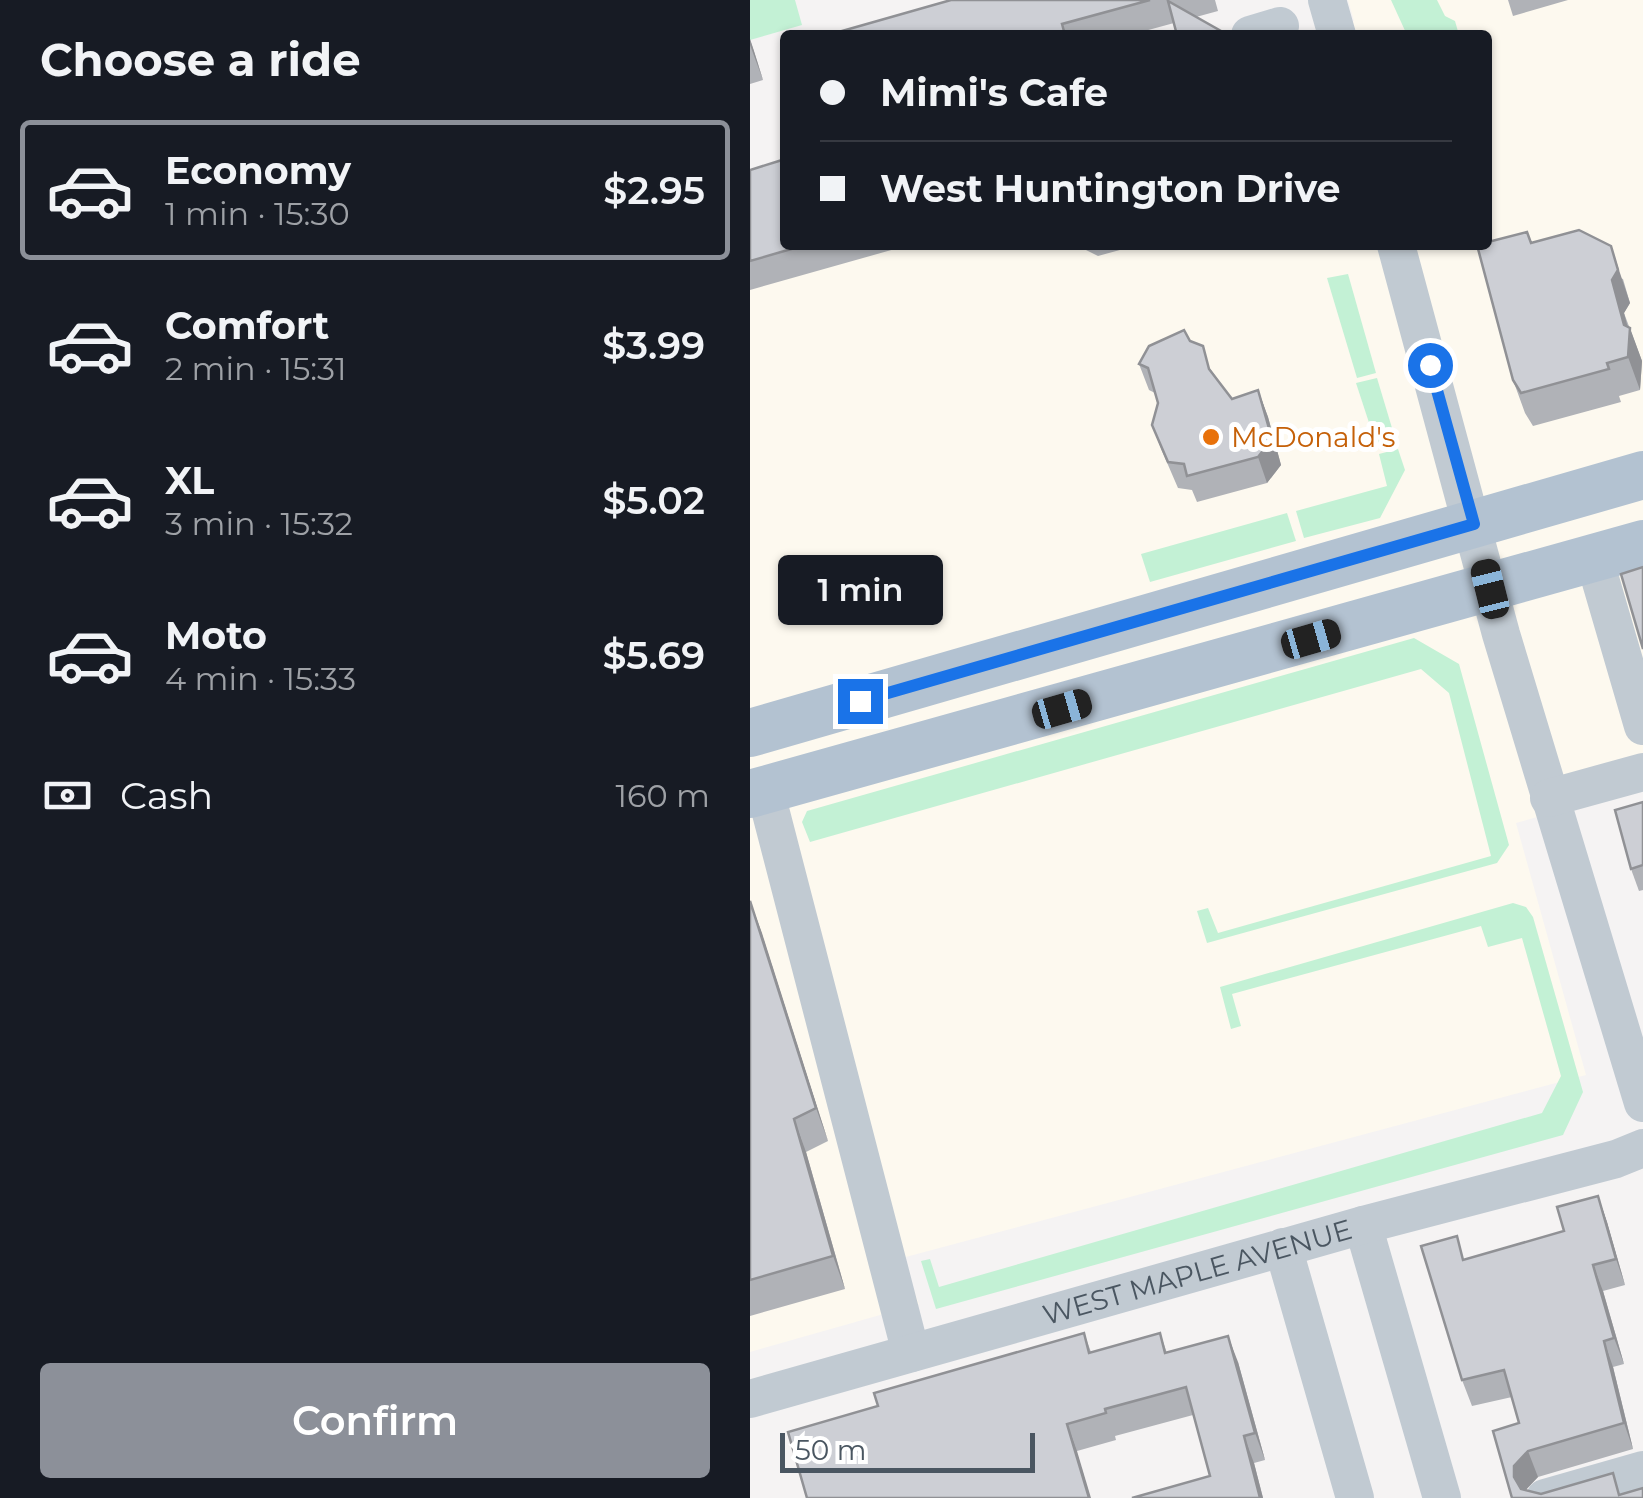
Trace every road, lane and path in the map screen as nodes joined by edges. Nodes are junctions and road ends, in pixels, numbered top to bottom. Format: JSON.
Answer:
{"nodes":[{"id":1,"x":1327,"y":0,"type":"edge"},
{"id":2,"x":1336,"y":30,"type":"edge"},
{"id":3,"x":1397,"y":250,"type":"edge"},
{"id":4,"x":1643,"y":475,"type":"edge"},
{"id":5,"x":1474,"y":524,"type":"junction"},
{"id":6,"x":1643,"y":544,"type":"edge"},
{"id":7,"x":1594,"y":558,"type":"junction"},
{"id":8,"x":1490,"y":589,"type":"junction"},
{"id":9,"x":860,"y":701,"type":"junction"},
{"id":10,"x":1643,"y":726,"type":"edge"},
{"id":11,"x":750,"y":733,"type":"edge"},
{"id":12,"x":1643,"y":772,"type":"edge"},
{"id":13,"x":755,"y":783,"type":"edge"},
{"id":14,"x":1549,"y":798,"type":"junction"},
{"id":15,"x":1643,"y":1104,"type":"edge"},
{"id":16,"x":1643,"y":1148,"type":"edge"},
{"id":17,"x":1363,"y":1224,"type":"junction"},
{"id":18,"x":1284,"y":1247,"type":"junction"},
{"id":19,"x":911,"y":1353,"type":"junction"},
{"id":20,"x":750,"y":1399,"type":"edge"},
{"id":21,"x":1643,"y":1470,"type":"edge"},
{"id":22,"x":1354,"y":1498,"type":"edge"},
{"id":23,"x":1442,"y":1498,"type":"edge"},
{"id":24,"x":1545,"y":1498,"type":"edge"}],
"edges":[{"from":1,"to":2,"type":"street"},
{"from":3,"to":5,"type":"street"},
{"from":4,"to":5,"type":"main road"},
{"from":5,"to":8,"type":"street"},
{"from":5,"to":9,"type":"main road"},
{"from":6,"to":7,"type":"main road"},
{"from":7,"to":8,"type":"main road"},
{"from":7,"to":10,"type":"street"},
{"from":8,"to":13,"type":"main road"},
{"from":8,"to":14,"type":"street"},
{"from":9,"to":11,"type":"main road"},
{"from":9,"to":13,"type":"main road"},
{"from":12,"to":14,"type":"street"},
{"from":13,"to":19,"type":"street"},
{"from":14,"to":15,"type":"street"},
{"from":16,"to":17,"type":"street","name":"WEST MAPLE AVENUE"},
{"from":17,"to":18,"type":"street","name":"WEST MAPLE AVENUE"},
{"from":17,"to":23,"type":"street"},
{"from":18,"to":19,"type":"street","name":"WEST MAPLE AVENUE"},
{"from":18,"to":22,"type":"street"},
{"from":19,"to":20,"type":"street","name":"WEST MAPLE AVENUE"},
{"from":21,"to":24,"type":"street"}]}
